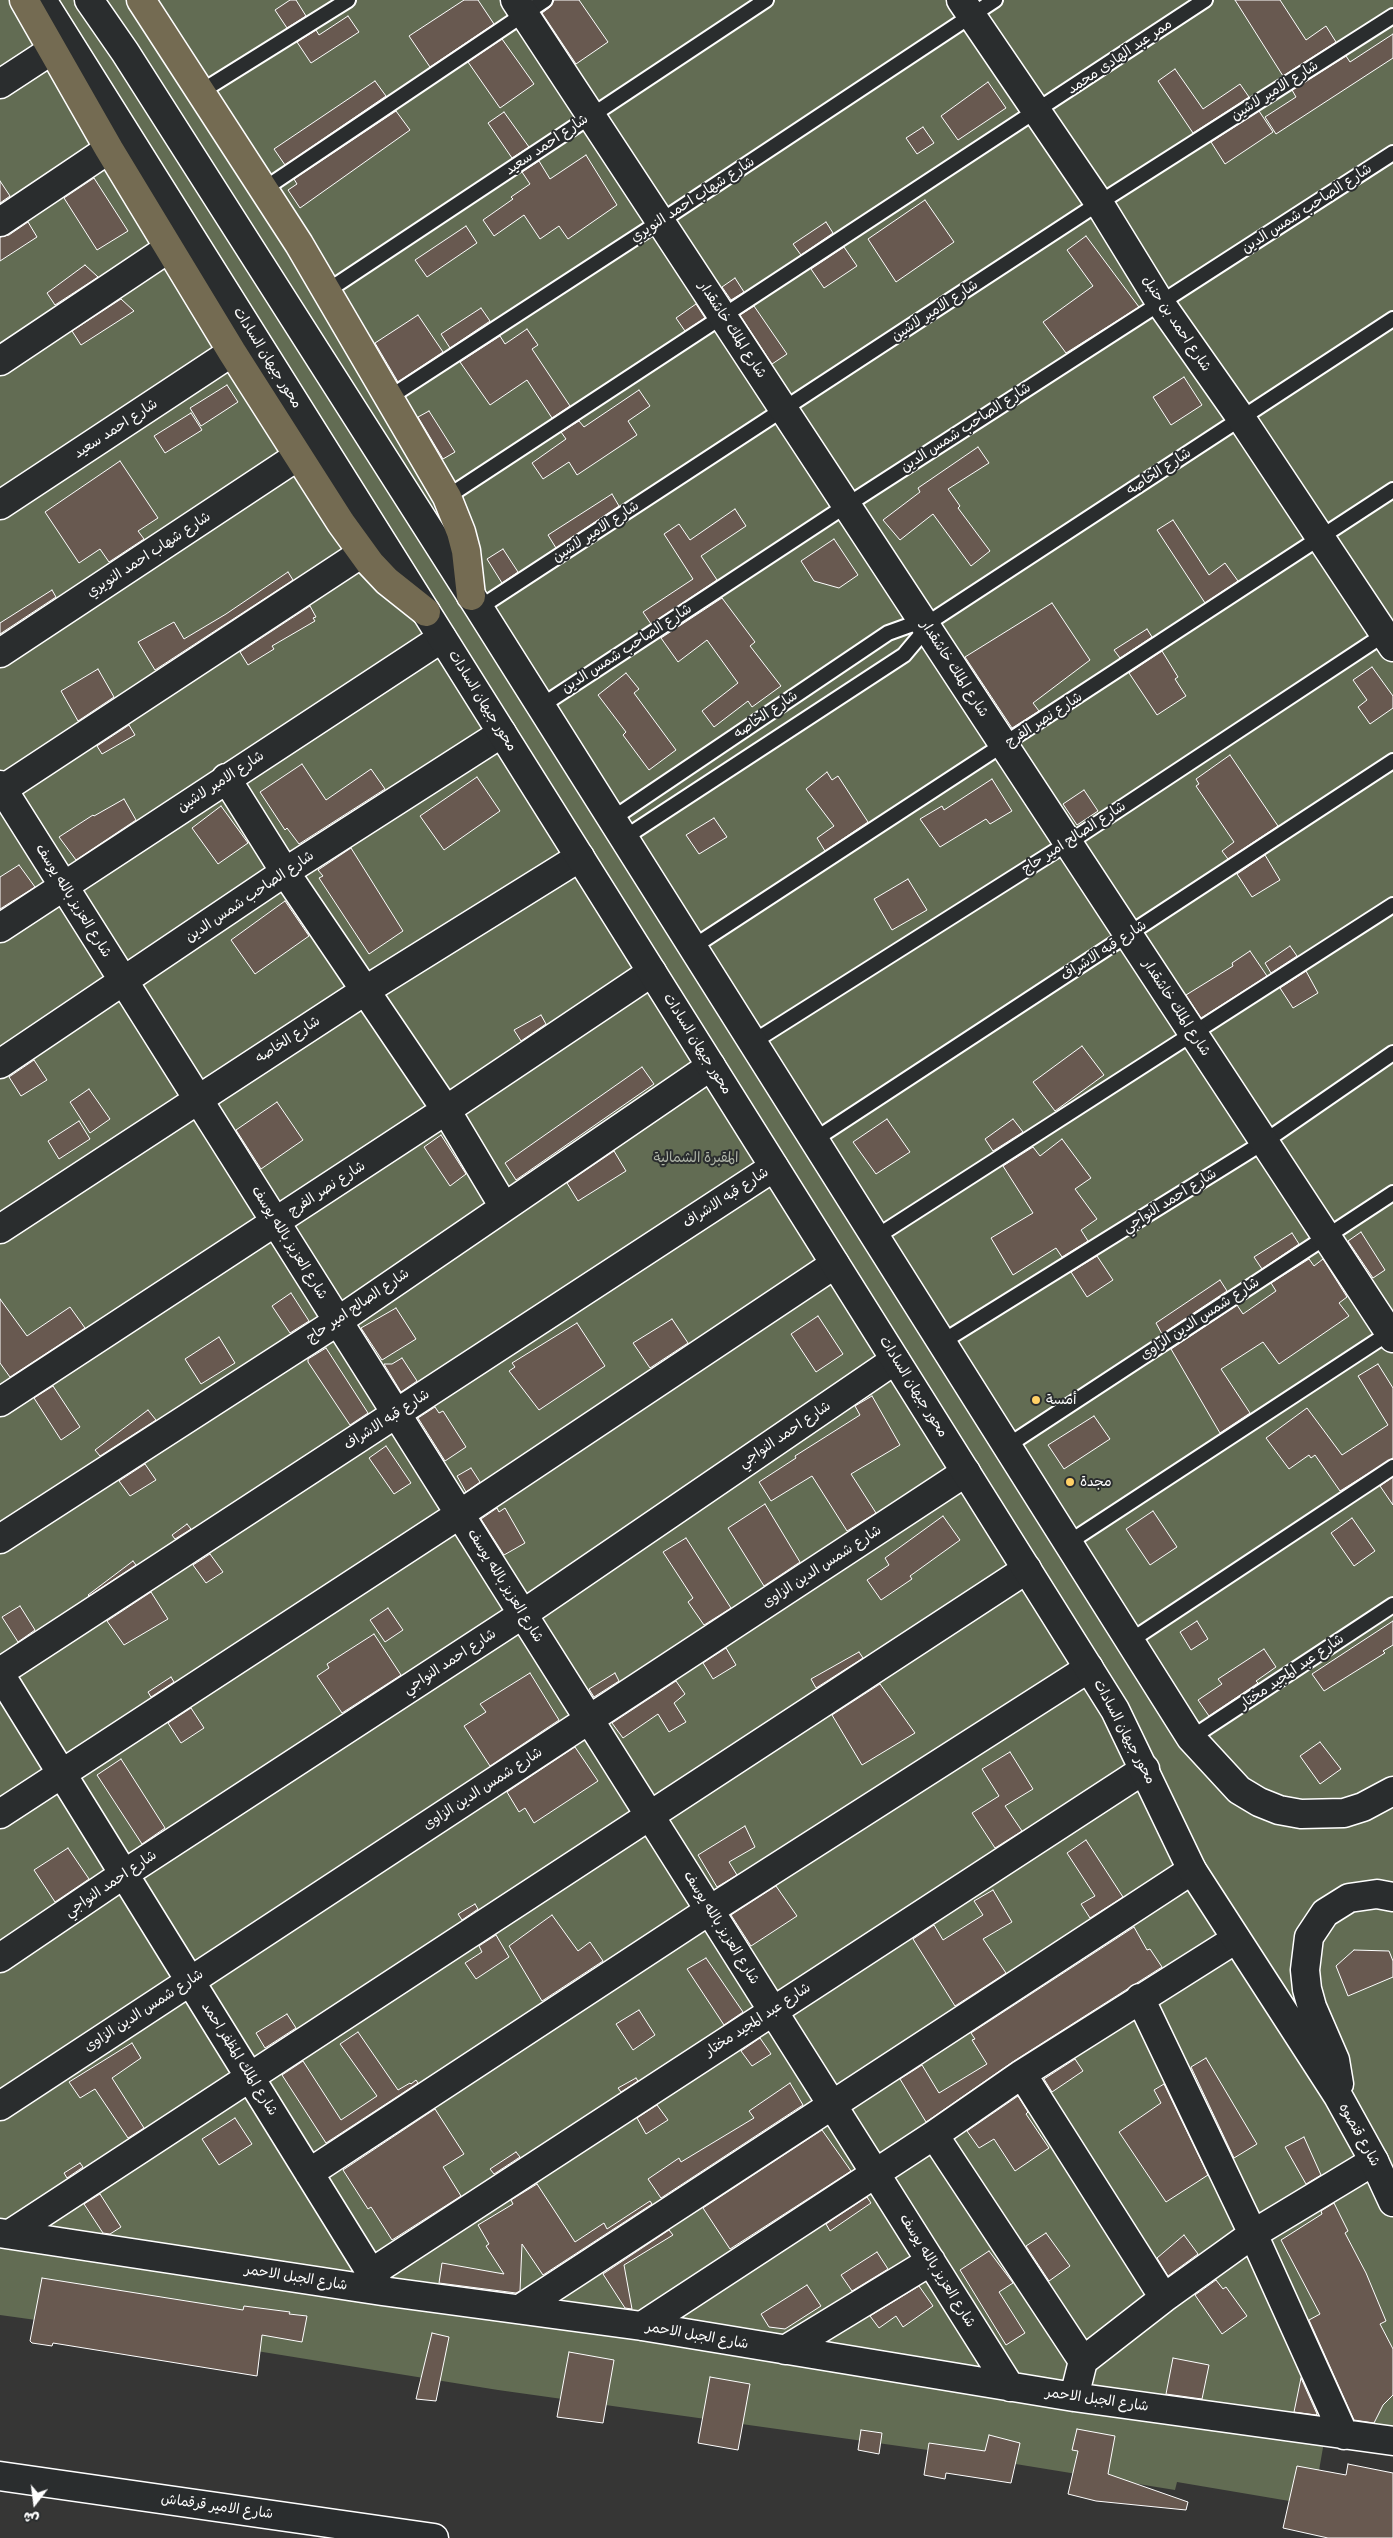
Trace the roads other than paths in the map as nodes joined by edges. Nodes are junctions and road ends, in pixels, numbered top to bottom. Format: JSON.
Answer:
{"nodes":[{"id":1,"x":24,"y":0,"type":"edge"},
{"id":2,"x":42,"y":0,"type":"edge"},
{"id":3,"x":89,"y":0,"type":"edge"},
{"id":4,"x":142,"y":0,"type":"edge"},
{"id":5,"x":348,"y":0,"type":"edge"},
{"id":6,"x":766,"y":0,"type":"edge"},
{"id":7,"x":995,"y":0,"type":"edge"},
{"id":8,"x":1205,"y":0,"type":"edge"},
{"id":9,"x":528,"y":4,"type":"edge"},
{"id":10,"x":966,"y":8,"type":"edge"},
{"id":11,"x":1393,"y":16,"type":"edge"},
{"id":12,"x":52,"y":50,"type":"junction"},
{"id":13,"x":0,"y":84,"type":"edge"},
{"id":14,"x":202,"y":91,"type":"junction"},
{"id":15,"x":1036,"y":113,"type":"junction"},
{"id":16,"x":591,"y":115,"type":"junction"},
{"id":17,"x":108,"y":149,"type":"junction"},
{"id":18,"x":1393,"y":153,"type":"edge"},
{"id":19,"x":264,"y":189,"type":"junction"},
{"id":20,"x":1099,"y":203,"type":"junction"},
{"id":21,"x":661,"y":221,"type":"junction"},
{"id":22,"x":0,"y":222,"type":"edge"},
{"id":23,"x":169,"y":248,"type":"junction"},
{"id":24,"x":327,"y":291,"type":"junction"},
{"id":25,"x":1161,"y":304,"type":"junction"},
{"id":26,"x":723,"y":316,"type":"junction"},
{"id":27,"x":1393,"y":319,"type":"edge"},
{"id":28,"x":232,"y":352,"type":"junction"},
{"id":29,"x":0,"y":361,"type":"edge"},
{"id":30,"x":390,"y":397,"type":"junction"},
{"id":31,"x":784,"y":410,"type":"junction"},
{"id":32,"x":1241,"y":418,"type":"junction"},
{"id":33,"x":298,"y":456,"type":"junction"},
{"id":34,"x":1393,"y":490,"type":"edge"},
{"id":35,"x":447,"y":497,"type":"junction"},
{"id":36,"x":0,"y":505,"type":"edge"},
{"id":37,"x":846,"y":505,"type":"junction"},
{"id":38,"x":1321,"y":537,"type":"junction"},
{"id":39,"x":362,"y":553,"type":"junction"},
{"id":40,"x":475,"y":602,"type":"junction"},
{"id":41,"x":426,"y":612,"type":"junction"},
{"id":42,"x":925,"y":625,"type":"junction"},
{"id":43,"x":1390,"y":637,"type":"edge"},
{"id":44,"x":442,"y":638,"type":"junction"},
{"id":45,"x":0,"y":653,"type":"edge"},
{"id":46,"x":541,"y":706,"type":"junction"},
{"id":47,"x":502,"y":733,"type":"junction"},
{"id":48,"x":1004,"y":746,"type":"junction"},
{"id":49,"x":1393,"y":761,"type":"edge"},
{"id":50,"x":226,"y":778,"type":"junction"},
{"id":51,"x":1,"y":788,"type":"edge"},
{"id":52,"x":618,"y":828,"type":"junction"},
{"id":53,"x":1068,"y":843,"type":"junction"},
{"id":54,"x":580,"y":857,"type":"junction"},
{"id":55,"x":284,"y":872,"type":"junction"},
{"id":56,"x":64,"y":886,"type":"junction"},
{"id":57,"x":1393,"y":905,"type":"edge"},
{"id":58,"x":0,"y":928,"type":"edge"},
{"id":59,"x":1129,"y":935,"type":"junction"},
{"id":60,"x":693,"y":947,"type":"junction"},
{"id":61,"x":652,"y":972,"type":"junction"},
{"id":62,"x":124,"y":982,"type":"junction"},
{"id":63,"x":366,"y":990,"type":"junction"},
{"id":64,"x":1193,"y":1034,"type":"junction"},
{"id":65,"x":753,"y":1042,"type":"junction"},
{"id":66,"x":1393,"y":1053,"type":"edge"},
{"id":67,"x":0,"y":1064,"type":"edge"},
{"id":68,"x":711,"y":1066,"type":"junction"},
{"id":69,"x":198,"y":1099,"type":"junction"},
{"id":70,"x":446,"y":1110,"type":"junction"},
{"id":71,"x":814,"y":1140,"type":"junction"},
{"id":72,"x":1264,"y":1142,"type":"junction"},
{"id":73,"x":774,"y":1167,"type":"junction"},
{"id":74,"x":1393,"y":1193,"type":"edge"},
{"id":75,"x":504,"y":1207,"type":"junction"},
{"id":76,"x":276,"y":1222,"type":"junction"},
{"id":77,"x":0,"y":1229,"type":"edge"},
{"id":78,"x":876,"y":1237,"type":"junction"},
{"id":79,"x":1326,"y":1237,"type":"junction"},
{"id":80,"x":835,"y":1264,"type":"junction"},
{"id":81,"x":338,"y":1321,"type":"junction"},
{"id":82,"x":1392,"y":1334,"type":"edge"},
{"id":83,"x":942,"y":1342,"type":"junction"},
{"id":84,"x":895,"y":1360,"type":"junction"},
{"id":85,"x":0,"y":1402,"type":"edge"},
{"id":86,"x":396,"y":1414,"type":"junction"},
{"id":87,"x":1007,"y":1446,"type":"junction"},
{"id":88,"x":1393,"y":1467,"type":"edge"},
{"id":89,"x":966,"y":1472,"type":"junction"},
{"id":90,"x":460,"y":1514,"type":"junction"},
{"id":91,"x":0,"y":1539,"type":"edge"},
{"id":92,"x":1068,"y":1543,"type":"junction"},
{"id":93,"x":1027,"y":1569,"type":"junction"},
{"id":94,"x":1393,"y":1605,"type":"edge"},
{"id":95,"x":523,"y":1614,"type":"junction"},
{"id":96,"x":1130,"y":1641,"type":"junction"},
{"id":97,"x":1089,"y":1668,"type":"junction"},
{"id":98,"x":0,"y":1673,"type":"edge"},
{"id":99,"x":589,"y":1720,"type":"junction"},
{"id":100,"x":1191,"y":1738,"type":"junction"},
{"id":101,"x":1145,"y":1768,"type":"junction"},
{"id":102,"x":62,"y":1773,"type":"junction"},
{"id":103,"x":1393,"y":1791,"type":"edge"},
{"id":104,"x":0,"y":1814,"type":"edge"},
{"id":105,"x":650,"y":1816,"type":"junction"},
{"id":106,"x":1192,"y":1870,"type":"junction"},
{"id":107,"x":124,"y":1874,"type":"junction"},
{"id":108,"x":1393,"y":1897,"type":"edge"},
{"id":109,"x":710,"y":1910,"type":"junction"},
{"id":110,"x":1236,"y":1939,"type":"junction"},
{"id":111,"x":0,"y":1958,"type":"edge"},
{"id":112,"x":190,"y":1981,"type":"junction"},
{"id":113,"x":1140,"y":1998,"type":"junction"},
{"id":114,"x":773,"y":2011,"type":"junction"},
{"id":115,"x":1022,"y":2074,"type":"junction"},
{"id":116,"x":250,"y":2077,"type":"junction"},
{"id":117,"x":1338,"y":2096,"type":"junction"},
{"id":118,"x":0,"y":2106,"type":"edge"},
{"id":119,"x":834,"y":2106,"type":"junction"},
{"id":120,"x":934,"y":2134,"type":"junction"},
{"id":121,"x":1374,"y":2161,"type":"junction"},
{"id":122,"x":309,"y":2173,"type":"junction"},
{"id":123,"x":876,"y":2173,"type":"junction"},
{"id":124,"x":1393,"y":2202,"type":"edge"},
{"id":125,"x":5,"y":2233,"type":"edge"},
{"id":126,"x":1253,"y":2234,"type":"junction"},
{"id":127,"x":931,"y":2261,"type":"junction"},
{"id":128,"x":377,"y":2282,"type":"junction"},
{"id":129,"x":1164,"y":2298,"type":"junction"},
{"id":130,"x":520,"y":2309,"type":"junction"},
{"id":131,"x":642,"y":2326,"type":"junction"},
{"id":132,"x":784,"y":2350,"type":"junction"},
{"id":133,"x":1083,"y":2361,"type":"junction"},
{"id":134,"x":1010,"y":2387,"type":"junction"},
{"id":135,"x":1074,"y":2397,"type":"junction"},
{"id":136,"x":1344,"y":2435,"type":"junction"},
{"id":137,"x":1393,"y":2441,"type":"edge"},
{"id":138,"x":0,"y":2476,"type":"edge"},
{"id":139,"x":434,"y":2538,"type":"edge"}],
"edges":[{"from":1,"to":12,"type":"highway"},
{"from":2,"to":41,"type":"street","name":"محور جيهان السادات"},
{"from":3,"to":40,"type":"street"},
{"from":4,"to":14,"type":"highway"},
{"from":5,"to":14,"type":"lane"},
{"from":6,"to":16,"type":"lane","name":"شارع احمد سعيد"},
{"from":7,"to":10,"type":"lane","name":"شارع شهاب احمد النويري"},
{"from":8,"to":15,"type":"lane","name":"ممر عبد الهادى محمد"},
{"from":9,"to":16,"type":"street","name":"شارع الملك خاشقدار"},
{"from":9,"to":19,"type":"lane"},
{"from":10,"to":15,"type":"street","name":"شارع احمد بن حنبل"},
{"from":10,"to":21,"type":"lane","name":"شارع شهاب احمد النويري"},
{"from":11,"to":20,"type":"lane","name":"شارع الامير لاشين"},
{"from":12,"to":13,"type":"street"},
{"from":12,"to":17,"type":"highway"},
{"from":14,"to":19,"type":"highway"},
{"from":15,"to":20,"type":"street","name":"شارع احمد بن حنبل"},
{"from":15,"to":26,"type":"lane","name":"ممر عبد الهادى محمد"},
{"from":16,"to":21,"type":"street","name":"شارع الملك خاشقدار"},
{"from":16,"to":24,"type":"lane","name":"شارع احمد سعيد"},
{"from":17,"to":22,"type":"street"},
{"from":17,"to":23,"type":"highway"},
{"from":18,"to":25,"type":"lane","name":"شارع الصاحب شمس الدين"},
{"from":19,"to":24,"type":"highway"},
{"from":20,"to":25,"type":"street","name":"شارع احمد بن حنبل"},
{"from":20,"to":31,"type":"lane","name":"شارع الامير لاشين"},
{"from":21,"to":26,"type":"street","name":"شارع الملك خاشقدار"},
{"from":21,"to":30,"type":"lane","name":"شارع شهاب احمد النويري"},
{"from":23,"to":28,"type":"highway"},
{"from":23,"to":29,"type":"street"},
{"from":24,"to":30,"type":"highway"},
{"from":25,"to":32,"type":"street","name":"شارع احمد بن حنبل"},
{"from":25,"to":37,"type":"lane","name":"شارع الصاحب شمس الدين"},
{"from":26,"to":31,"type":"street","name":"شارع الملك خاشقدار"},
{"from":26,"to":35,"type":"lane","name":"ممر عبد الهادى محمد"},
{"from":27,"to":32,"type":"lane","name":"شارع الخاصه"},
{"from":28,"to":33,"type":"highway"},
{"from":28,"to":36,"type":"street","name":"شارع احمد سعيد"},
{"from":30,"to":35,"type":"highway"},
{"from":31,"to":37,"type":"street","name":"شارع الملك خاشقدار"},
{"from":31,"to":40,"type":"lane","name":"شارع الامير لاشين"},
{"from":32,"to":38,"type":"street","name":"شارع احمد بن حنبل"},
{"from":32,"to":42,"type":"lane","name":"شارع الخاصه"},
{"from":33,"to":39,"type":"highway"},
{"from":33,"to":45,"type":"street","name":"شارع شهاب احمد النويري"},
{"from":34,"to":38,"type":"lane","name":"شارع نصر الفرج"},
{"from":35,"to":40,"type":"highway"},
{"from":37,"to":42,"type":"street","name":"شارع الملك خاشقدار"},
{"from":37,"to":46,"type":"lane","name":"شارع الصاحب شمس الدين"},
{"from":38,"to":43,"type":"street","name":"شارع احمد بن حنبل"},
{"from":38,"to":48,"type":"lane","name":"شارع نصر الفرج"},
{"from":39,"to":41,"type":"highway"},
{"from":39,"to":51,"type":"street"},
{"from":40,"to":46,"type":"street"},
{"from":41,"to":44,"type":"street","name":"محور جيهان السادات"},
{"from":42,"to":48,"type":"street","name":"شارع الملك خاشقدار"},
{"from":42,"to":52,"type":"lane","name":"شارع الخاصه"},
{"from":42,"to":52,"type":"lane","name":"شارع الخاصه"},
{"from":43,"to":53,"type":"lane","name":"شارع الصالح امير حاج"},
{"from":44,"to":47,"type":"street","name":"محور جيهان السادات"},
{"from":44,"to":50,"type":"street","name":"شارع الامير لاشين"},
{"from":46,"to":52,"type":"street"},
{"from":47,"to":54,"type":"street","name":"محور جيهان السادات"},
{"from":47,"to":55,"type":"street","name":"شارع الصاحب شمس الدين"},
{"from":48,"to":53,"type":"street","name":"شارع الملك خاشقدار"},
{"from":48,"to":60,"type":"lane","name":"شارع نصر الفرج"},
{"from":49,"to":59,"type":"lane","name":"شارع قبه الاشراف"},
{"from":50,"to":55,"type":"street"},
{"from":50,"to":56,"type":"street","name":"شارع الامير لاشين"},
{"from":51,"to":56,"type":"street","name":"شارع العزيز بالله يوسف"},
{"from":52,"to":60,"type":"street"},
{"from":53,"to":59,"type":"street","name":"شارع الملك خاشقدار"},
{"from":53,"to":65,"type":"lane","name":"شارع الصالح امير حاج"},
{"from":54,"to":61,"type":"street","name":"محور جيهان السادات"},
{"from":54,"to":63,"type":"street","name":"شارع الخاصه"},
{"from":55,"to":62,"type":"street","name":"شارع الصاحب شمس الدين"},
{"from":55,"to":63,"type":"street"},
{"from":56,"to":58,"type":"street","name":"شارع الامير لاشين"},
{"from":56,"to":62,"type":"street","name":"شارع العزيز بالله يوسف"},
{"from":57,"to":64,"type":"lane"},
{"from":59,"to":64,"type":"street","name":"شارع الملك خاشقدار"},
{"from":59,"to":71,"type":"lane","name":"شارع قبه الاشراف"},
{"from":60,"to":65,"type":"street"},
{"from":61,"to":68,"type":"street","name":"محور جيهان السادات"},
{"from":61,"to":70,"type":"street","name":"شارع نصر الفرج"},
{"from":62,"to":67,"type":"street","name":"شارع الصاحب شمس الدين"},
{"from":62,"to":69,"type":"street","name":"شارع العزيز بالله يوسف"},
{"from":63,"to":69,"type":"street","name":"شارع الخاصه"},
{"from":63,"to":70,"type":"street"},
{"from":64,"to":72,"type":"street","name":"شارع الملك خاشقدار"},
{"from":64,"to":78,"type":"lane"},
{"from":65,"to":71,"type":"street"},
{"from":66,"to":72,"type":"lane","name":"شارع احمد النواجي"},
{"from":68,"to":73,"type":"street","name":"محور جيهان السادات"},
{"from":68,"to":75,"type":"street","name":"شارع الصالح امير حاج"},
{"from":69,"to":76,"type":"street","name":"شارع العزيز بالله يوسف"},
{"from":69,"to":77,"type":"street","name":"شارع الخاصه"},
{"from":70,"to":75,"type":"street"},
{"from":70,"to":76,"type":"street","name":"شارع نصر الفرج"},
{"from":71,"to":78,"type":"street"},
{"from":72,"to":79,"type":"street","name":"شارع الملك خاشقدار"},
{"from":72,"to":83,"type":"lane","name":"شارع احمد النواجي"},
{"from":73,"to":80,"type":"street","name":"محور جيهان السادات"},
{"from":73,"to":86,"type":"street","name":"شارع قبه الاشراف"},
{"from":74,"to":79,"type":"lane","name":"شارع شمس الدين الزاوى"},
{"from":75,"to":81,"type":"street","name":"شارع الصالح امير حاج"},
{"from":76,"to":81,"type":"street","name":"شارع العزيز بالله يوسف"},
{"from":76,"to":85,"type":"street","name":"شارع نصر الفرج"},
{"from":78,"to":83,"type":"street"},
{"from":79,"to":82,"type":"street","name":"شارع الملك خاشقدار"},
{"from":79,"to":87,"type":"lane","name":"شارع شمس الدين الزاوى"},
{"from":80,"to":84,"type":"street","name":"محور جيهان السادات"},
{"from":80,"to":90,"type":"street"},
{"from":81,"to":86,"type":"street","name":"شارع العزيز بالله يوسف"},
{"from":81,"to":91,"type":"street","name":"شارع الصالح امير حاج"},
{"from":82,"to":92,"type":"lane"},
{"from":83,"to":87,"type":"street"},
{"from":84,"to":89,"type":"street","name":"محور جيهان السادات"},
{"from":84,"to":95,"type":"street","name":"شارع احمد النواجي"},
{"from":86,"to":90,"type":"street","name":"شارع العزيز بالله يوسف"},
{"from":86,"to":98,"type":"street","name":"شارع قبه الاشراف"},
{"from":87,"to":92,"type":"street"},
{"from":88,"to":96,"type":"lane"},
{"from":89,"to":93,"type":"street","name":"محور جيهان السادات"},
{"from":89,"to":99,"type":"street","name":"شارع شمس الدين الزاوى"},
{"from":90,"to":95,"type":"street","name":"شارع العزيز بالله يوسف"},
{"from":90,"to":102,"type":"street"},
{"from":92,"to":96,"type":"street"},
{"from":93,"to":97,"type":"street","name":"محور جيهان السادات"},
{"from":93,"to":105,"type":"street"},
{"from":94,"to":100,"type":"lane","name":"شارع عبد المجيد مختار"},
{"from":95,"to":99,"type":"street","name":"شارع العزيز بالله يوسف"},
{"from":95,"to":107,"type":"street","name":"شارع احمد النواجي"},
{"from":96,"to":100,"type":"street"},
{"from":97,"to":101,"type":"street","name":"محور جيهان السادات"},
{"from":97,"to":109,"type":"street"},
{"from":98,"to":102,"type":"street","name":"شارع الملك المظفر احمد"},
{"from":99,"to":105,"type":"street","name":"شارع العزيز بالله يوسف"},
{"from":99,"to":112,"type":"street","name":"شارع شمس الدين الزاوى"},
{"from":100,"to":103,"type":"street"},
{"from":101,"to":106,"type":"street","name":"محور جيهان السادات"},
{"from":101,"to":114,"type":"street","name":"شارع عبد المجيد مختار"},
{"from":102,"to":104,"type":"street"},
{"from":102,"to":107,"type":"street","name":"شارع الملك المظفر احمد"},
{"from":105,"to":109,"type":"street","name":"شارع العزيز بالله يوسف"},
{"from":105,"to":116,"type":"street"},
{"from":106,"to":110,"type":"street","name":"محور جيهان السادات"},
{"from":106,"to":119,"type":"street"},
{"from":107,"to":111,"type":"street","name":"شارع احمد النواجي"},
{"from":107,"to":112,"type":"street","name":"شارع الملك المظفر احمد"},
{"from":108,"to":117,"type":"street"},
{"from":109,"to":114,"type":"street","name":"شارع العزيز بالله يوسف"},
{"from":109,"to":122,"type":"street"},
{"from":110,"to":113,"type":"street"},
{"from":110,"to":117,"type":"street","name":"محور جيهان السادات"},
{"from":112,"to":116,"type":"street","name":"شارع الملك المظفر احمد"},
{"from":112,"to":118,"type":"street","name":"شارع شمس الدين الزاوى"},
{"from":113,"to":115,"type":"street"},
{"from":113,"to":126,"type":"street"},
{"from":114,"to":119,"type":"street","name":"شارع العزيز بالله يوسف"},
{"from":114,"to":128,"type":"street","name":"شارع عبد المجيد مختار"},
{"from":115,"to":120,"type":"street"},
{"from":115,"to":129,"type":"street"},
{"from":116,"to":122,"type":"street","name":"شارع الملك المظفر احمد"},
{"from":116,"to":125,"type":"street"},
{"from":117,"to":121,"type":"street","name":"شارع قنصوه"},
{"from":119,"to":123,"type":"street","name":"شارع العزيز بالله يوسف"},
{"from":119,"to":130,"type":"street"},
{"from":120,"to":123,"type":"street"},
{"from":120,"to":133,"type":"street"},
{"from":121,"to":124,"type":"street","name":"شارع قنصوه"},
{"from":121,"to":126,"type":"street"},
{"from":122,"to":128,"type":"street","name":"شارع الملك المظفر احمد"},
{"from":123,"to":127,"type":"street","name":"شارع العزيز بالله يوسف"},
{"from":123,"to":131,"type":"street"},
{"from":125,"to":128,"type":"street","name":"شارع الجبل الاحمر"},
{"from":126,"to":129,"type":"street"},
{"from":126,"to":136,"type":"street"},
{"from":127,"to":132,"type":"street"},
{"from":127,"to":134,"type":"street","name":"شارع العزيز بالله يوسف"},
{"from":128,"to":130,"type":"street","name":"شارع الجبل الاحمر"},
{"from":129,"to":133,"type":"street"},
{"from":130,"to":131,"type":"street","name":"شارع الجبل الاحمر"},
{"from":131,"to":132,"type":"street","name":"شارع الجبل الاحمر"},
{"from":132,"to":134,"type":"street","name":"شارع الجبل الاحمر"},
{"from":133,"to":135,"type":"street"},
{"from":134,"to":135,"type":"street","name":"شارع الجبل الاحمر"},
{"from":135,"to":136,"type":"street","name":"شارع الجبل الاحمر"},
{"from":136,"to":137,"type":"street","name":"شارع الجبل الاحمر"},
{"from":138,"to":139,"type":"street","name":"شارع الامير قرقماش"}]}
